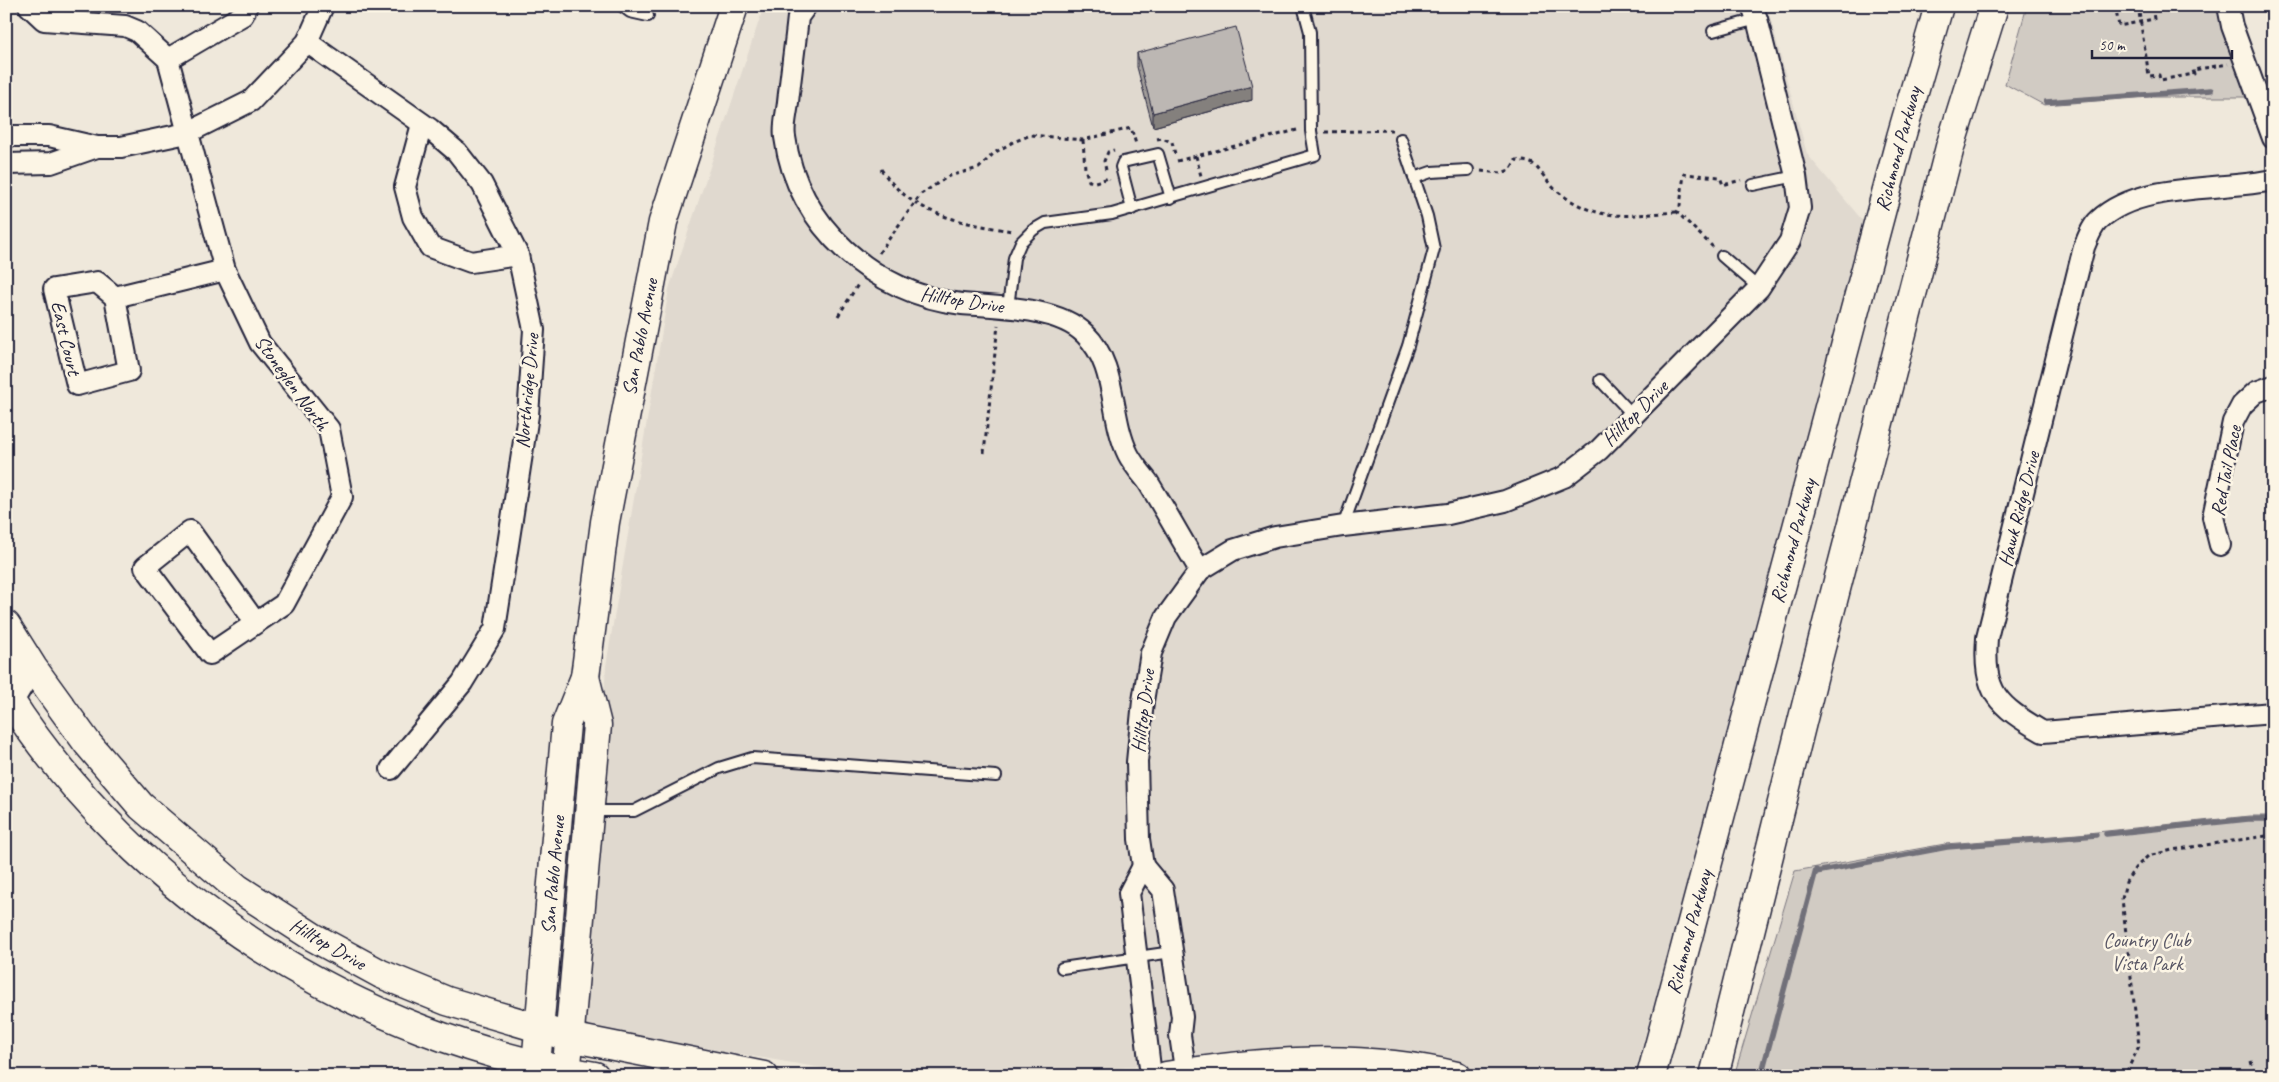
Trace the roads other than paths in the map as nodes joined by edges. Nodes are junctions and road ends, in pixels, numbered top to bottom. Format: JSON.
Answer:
{"nodes":[{"id":1,"x":30,"y":6,"type":"edge"},
{"id":2,"x":246,"y":6,"type":"edge"},
{"id":3,"x":323,"y":6,"type":"edge"},
{"id":4,"x":622,"y":6,"type":"edge"},
{"id":5,"x":734,"y":6,"type":"edge"},
{"id":6,"x":806,"y":6,"type":"edge"},
{"id":7,"x":1303,"y":6,"type":"edge"},
{"id":8,"x":1939,"y":6,"type":"edge"},
{"id":9,"x":1994,"y":6,"type":"edge"},
{"id":10,"x":2228,"y":6,"type":"edge"},
{"id":11,"x":1754,"y":13,"type":"edge"},
{"id":12,"x":648,"y":16,"type":"dead end"},
{"id":13,"x":1713,"y":31,"type":"dead end"},
{"id":14,"x":307,"y":42,"type":"junction"},
{"id":15,"x":168,"y":59,"type":"junction"},
{"id":16,"x":422,"y":124,"type":"junction"},
{"id":17,"x":187,"y":133,"type":"junction"},
{"id":18,"x":6,"y":136,"type":"edge"},
{"id":19,"x":2273,"y":138,"type":"edge"},
{"id":20,"x":1402,"y":140,"type":"road end"},
{"id":21,"x":97,"y":147,"type":"junction"},
{"id":22,"x":6,"y":164,"type":"edge"},
{"id":23,"x":1468,"y":170,"type":"road end"},
{"id":24,"x":1796,"y":176,"type":"junction"},
{"id":25,"x":1414,"y":178,"type":"junction"},
{"id":26,"x":2273,"y":180,"type":"edge"},
{"id":27,"x":1753,"y":185,"type":"dead end"},
{"id":28,"x":1171,"y":198,"type":"junction"},
{"id":29,"x":1132,"y":209,"type":"junction"},
{"id":30,"x":518,"y":255,"type":"junction"},
{"id":31,"x":1722,"y":256,"type":"road end"},
{"id":32,"x":226,"y":270,"type":"junction"},
{"id":33,"x":1759,"y":288,"type":"junction"},
{"id":34,"x":115,"y":297,"type":"junction"},
{"id":35,"x":1008,"y":308,"type":"junction"},
{"id":36,"x":1600,"y":380,"type":"dead end"},
{"id":37,"x":2273,"y":386,"type":"edge"},
{"id":38,"x":1633,"y":415,"type":"junction"},
{"id":39,"x":1343,"y":526,"type":"junction"},
{"id":40,"x":2220,"y":545,"type":"dead end"},
{"id":41,"x":1200,"y":570,"type":"junction"},
{"id":42,"x":256,"y":623,"type":"junction"},
{"id":43,"x":6,"y":625,"type":"edge"},
{"id":44,"x":33,"y":668,"type":"junction"},
{"id":45,"x":6,"y":675,"type":"edge"},
{"id":46,"x":585,"y":677,"type":"junction"},
{"id":47,"x":8,"y":702,"type":"edge"},
{"id":48,"x":2273,"y":713,"type":"edge"},
{"id":49,"x":391,"y":769,"type":"dead end"},
{"id":50,"x":996,"y":776,"type":"dead end"},
{"id":51,"x":589,"y":811,"type":"junction"},
{"id":52,"x":1143,"y":866,"type":"junction"},
{"id":53,"x":1172,"y":952,"type":"junction"},
{"id":54,"x":1136,"y":957,"type":"junction"},
{"id":55,"x":1062,"y":968,"type":"dead end"},
{"id":56,"x":540,"y":1028,"type":"junction"},
{"id":57,"x":570,"y":1037,"type":"junction"},
{"id":58,"x":536,"y":1070,"type":"edge"},
{"id":59,"x":566,"y":1074,"type":"edge"},
{"id":60,"x":1179,"y":1075,"type":"edge"},
{"id":61,"x":595,"y":1076,"type":"edge"},
{"id":62,"x":764,"y":1076,"type":"edge"},
{"id":63,"x":1151,"y":1076,"type":"edge"},
{"id":64,"x":1457,"y":1076,"type":"edge"},
{"id":65,"x":1651,"y":1076,"type":"edge"},
{"id":66,"x":1714,"y":1076,"type":"edge"}],
"edges":[{"from":1,"to":15,"type":"street"},
{"from":2,"to":15,"type":"street"},
{"from":3,"to":14,"type":"street"},
{"from":4,"to":12,"type":"lane"},
{"from":5,"to":46,"type":"main road","name":"San Pablo Avenue"},
{"from":6,"to":35,"type":"street","name":"Hilltop Drive"},
{"from":7,"to":28,"type":"lane"},
{"from":8,"to":65,"type":"main road","name":"Richmond Parkway"},
{"from":9,"to":66,"type":"main road"},
{"from":10,"to":19,"type":"street"},
{"from":11,"to":13,"type":"lane"},
{"from":11,"to":24,"type":"street","name":"Hilltop Drive"},
{"from":14,"to":16,"type":"street","name":"Northridge Drive"},
{"from":14,"to":17,"type":"street"},
{"from":15,"to":17,"type":"street","name":"Stoneglen North"},
{"from":16,"to":30,"type":"street","name":"Northridge Drive"},
{"from":16,"to":30,"type":"street"},
{"from":17,"to":21,"type":"street"},
{"from":17,"to":32,"type":"street","name":"Stoneglen North"},
{"from":18,"to":21,"type":"street"},
{"from":20,"to":25,"type":"lane"},
{"from":21,"to":22,"type":"street"},
{"from":23,"to":25,"type":"lane"},
{"from":24,"to":27,"type":"lane"},
{"from":24,"to":33,"type":"street","name":"Hilltop Drive"},
{"from":25,"to":39,"type":"lane"},
{"from":26,"to":48,"type":"street","name":"Hawk Ridge Drive"},
{"from":28,"to":29,"type":"lane"},
{"from":28,"to":29,"type":"lane"},
{"from":29,"to":35,"type":"lane"},
{"from":30,"to":49,"type":"street","name":"Northridge Drive"},
{"from":31,"to":33,"type":"lane"},
{"from":32,"to":34,"type":"street"},
{"from":32,"to":42,"type":"street","name":"Stoneglen North"},
{"from":33,"to":38,"type":"street","name":"Hilltop Drive"},
{"from":34,"to":34,"type":"street","name":"East Court"},
{"from":35,"to":41,"type":"street","name":"Hilltop Drive"},
{"from":36,"to":38,"type":"lane"},
{"from":37,"to":40,"type":"street","name":"Red Tail Place"},
{"from":38,"to":39,"type":"street","name":"Hilltop Drive"},
{"from":39,"to":41,"type":"street","name":"Hilltop Drive"},
{"from":41,"to":52,"type":"street","name":"Hilltop Drive"},
{"from":42,"to":42,"type":"street","name":"Stoneglen North"},
{"from":43,"to":44,"type":"main road","name":"Hilltop Drive"},
{"from":44,"to":45,"type":"street"},
{"from":44,"to":47,"type":"street"},
{"from":44,"to":56,"type":"main road","name":"Hilltop Drive"},
{"from":46,"to":51,"type":"main road","name":"San Pablo Avenue"},
{"from":46,"to":56,"type":"main road","name":"San Pablo Avenue"},
{"from":47,"to":58,"type":"main road","name":"Hilltop Drive"},
{"from":50,"to":51,"type":"lane"},
{"from":51,"to":57,"type":"main road","name":"San Pablo Avenue"},
{"from":52,"to":53,"type":"street"},
{"from":52,"to":54,"type":"street"},
{"from":53,"to":54,"type":"lane"},
{"from":53,"to":60,"type":"street"},
{"from":54,"to":55,"type":"lane"},
{"from":54,"to":63,"type":"street"},
{"from":56,"to":57,"type":"main road","name":"Hilltop Drive"},
{"from":56,"to":58,"type":"main road","name":"San Pablo Avenue"},
{"from":57,"to":59,"type":"main road","name":"San Pablo Avenue"},
{"from":57,"to":62,"type":"main road","name":"Hilltop Drive"},
{"from":58,"to":59,"type":"main road","name":"Hilltop Drive"},
{"from":59,"to":61,"type":"main road","name":"Hilltop Drive"},
{"from":60,"to":64,"type":"main road"}]}
